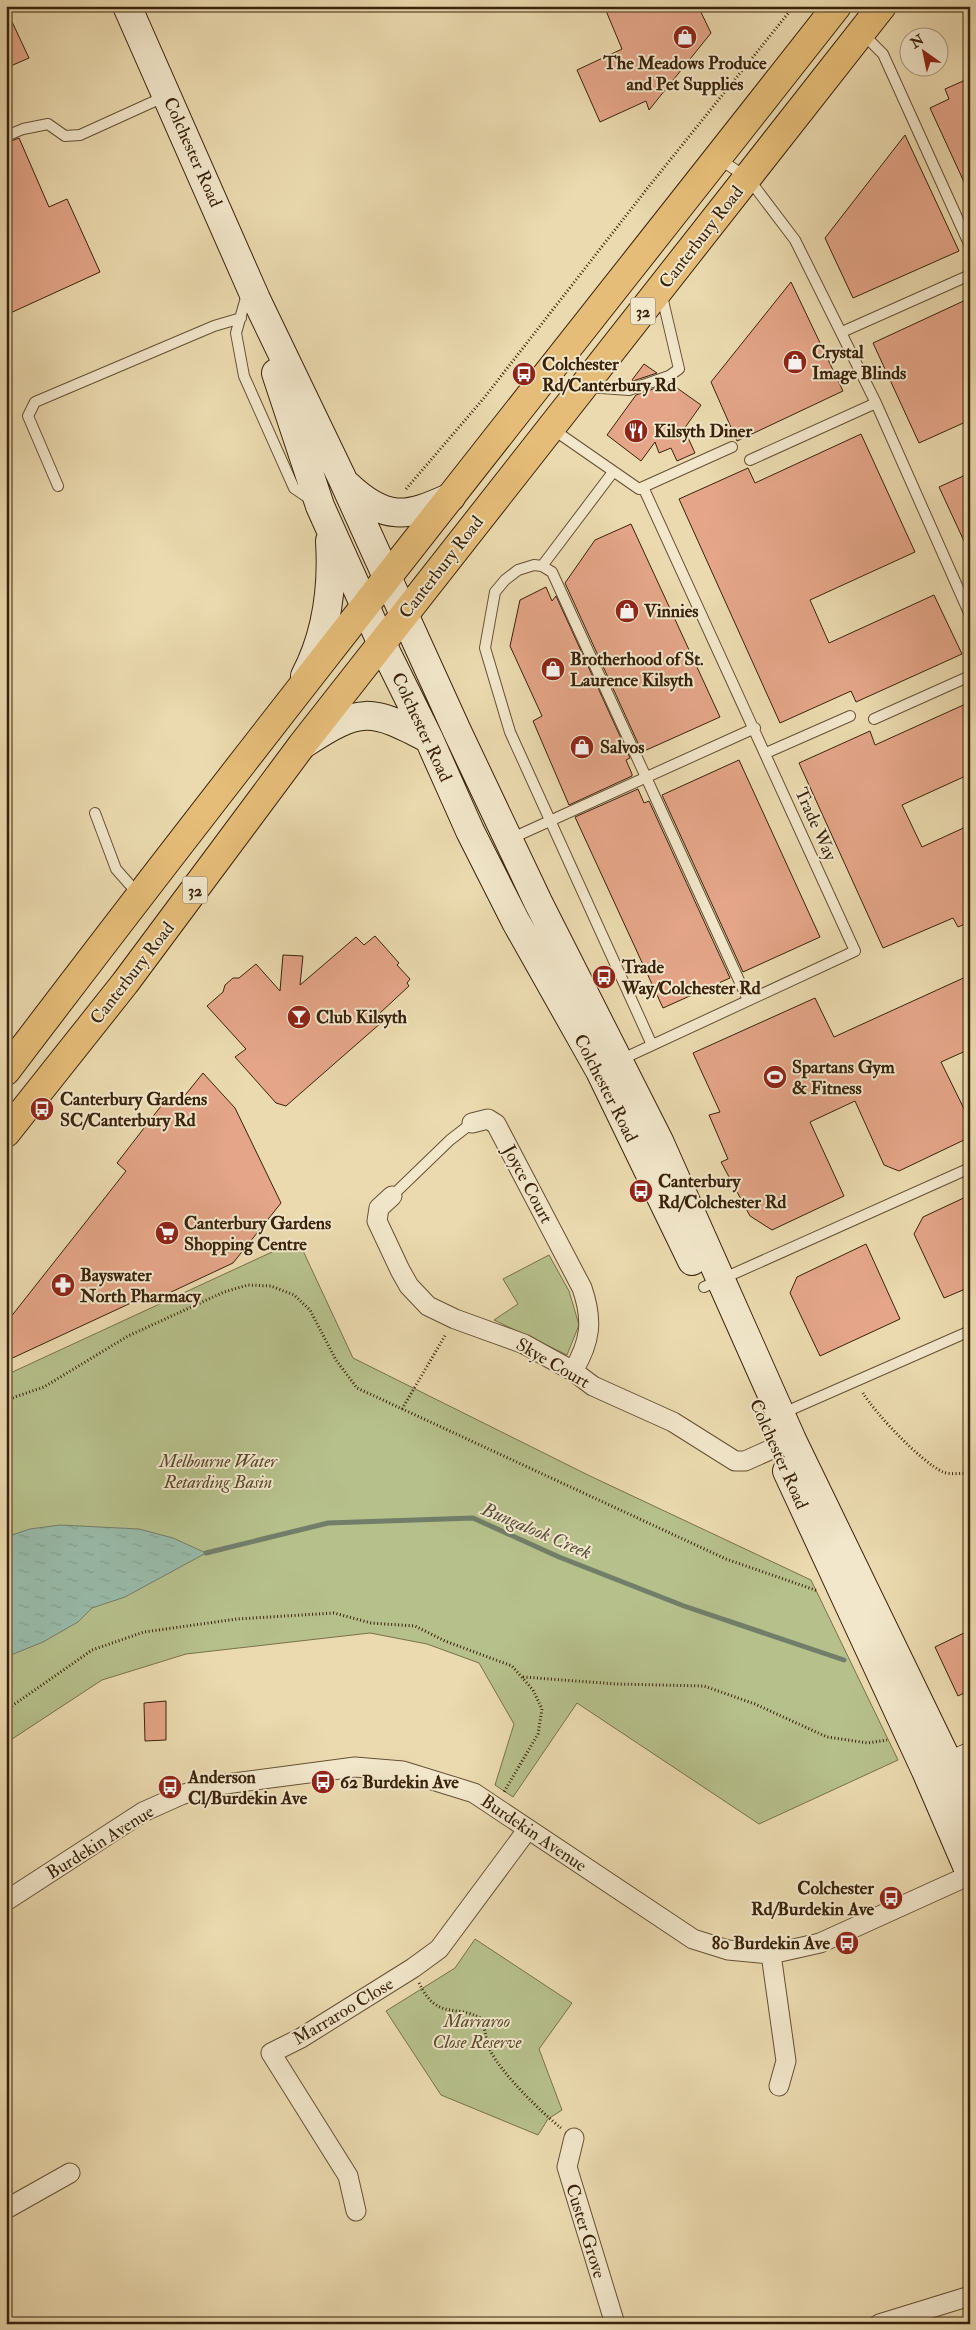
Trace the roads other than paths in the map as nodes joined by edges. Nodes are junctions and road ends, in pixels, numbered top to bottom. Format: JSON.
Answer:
{"nodes":[{"id":1,"x":127,"y":6,"type":"edge"},
{"id":2,"x":837,"y":6,"type":"edge"},
{"id":3,"x":882,"y":6,"type":"edge"},
{"id":4,"x":862,"y":33,"type":"junction"},
{"id":5,"x":168,"y":96,"type":"junction"},
{"id":6,"x":6,"y":136,"type":"edge"},
{"id":7,"x":718,"y":158,"type":"junction"},
{"id":8,"x":748,"y":178,"type":"junction"},
{"id":9,"x":970,"y":246,"type":"edge"},
{"id":10,"x":970,"y":275,"type":"edge"},
{"id":11,"x":661,"y":288,"type":"junction"},
{"id":12,"x":249,"y":300,"type":"junction"},
{"id":13,"x":842,"y":332,"type":"junction"},
{"id":14,"x":584,"y":386,"type":"junction"},
{"id":15,"x":876,"y":403,"type":"junction"},
{"id":16,"x":551,"y":428,"type":"junction"},
{"id":17,"x":732,"y":447,"type":"dead end"},
{"id":18,"x":750,"y":460,"type":"dead end"},
{"id":19,"x":613,"y":472,"type":"junction"},
{"id":20,"x":342,"y":480,"type":"junction"},
{"id":21,"x":58,"y":486,"type":"dead end"},
{"id":22,"x":643,"y":487,"type":"junction"},
{"id":23,"x":452,"y":497,"type":"junction"},
{"id":24,"x":325,"y":518,"type":"junction"},
{"id":25,"x":542,"y":566,"type":"junction"},
{"id":26,"x":387,"y":579,"type":"junction"},
{"id":27,"x":365,"y":608,"type":"junction"},
{"id":28,"x":404,"y":615,"type":"junction"},
{"id":29,"x":970,"y":615,"type":"edge"},
{"id":30,"x":382,"y":644,"type":"junction"},
{"id":31,"x":970,"y":676,"type":"edge"},
{"id":32,"x":295,"y":695,"type":"junction"},
{"id":33,"x":850,"y":716,"type":"dead end"},
{"id":34,"x":874,"y":719,"type":"dead end"},
{"id":35,"x":755,"y":728,"type":"junction"},
{"id":36,"x":429,"y":739,"type":"junction"},
{"id":37,"x":302,"y":745,"type":"junction"},
{"id":38,"x":766,"y":753,"type":"junction"},
{"id":39,"x":647,"y":777,"type":"junction"},
{"id":40,"x":95,"y":813,"type":"dead end"},
{"id":41,"x":550,"y":821,"type":"junction"},
{"id":42,"x":509,"y":839,"type":"junction"},
{"id":43,"x":139,"y":895,"type":"junction"},
{"id":44,"x":122,"y":919,"type":"junction"},
{"id":45,"x":173,"y":920,"type":"junction"},
{"id":46,"x":155,"y":944,"type":"junction"},
{"id":47,"x":748,"y":1000,"type":"junction"},
{"id":48,"x":652,"y":1045,"type":"junction"},
{"id":49,"x":610,"y":1066,"type":"junction"},
{"id":50,"x":6,"y":1071,"type":"edge"},
{"id":51,"x":475,"y":1121,"type":"joint"},
{"id":52,"x":6,"y":1133,"type":"edge"},
{"id":53,"x":970,"y":1168,"type":"edge"},
{"id":54,"x":392,"y":1196,"type":"joint"},
{"id":55,"x":712,"y":1284,"type":"junction"},
{"id":56,"x":970,"y":1331,"type":"edge"},
{"id":57,"x":573,"y":1371,"type":"junction"},
{"id":58,"x":773,"y":1418,"type":"junction"},
{"id":59,"x":784,"y":1444,"type":"junction"},
{"id":60,"x":948,"y":1762,"type":"edge"},
{"id":61,"x":970,"y":1812,"type":"edge"},
{"id":62,"x":528,"y":1829,"type":"junction"},
{"id":63,"x":970,"y":1874,"type":"edge"},
{"id":64,"x":6,"y":1901,"type":"edge"},
{"id":65,"x":771,"y":1954,"type":"junction"},
{"id":66,"x":780,"y":2086,"type":"dead end"},
{"id":67,"x":574,"y":2138,"type":"road end"},
{"id":68,"x":70,"y":2173,"type":"dead end"},
{"id":69,"x":6,"y":2209,"type":"edge"},
{"id":70,"x":356,"y":2211,"type":"dead end"},
{"id":71,"x":970,"y":2296,"type":"edge"},
{"id":72,"x":615,"y":2324,"type":"edge"},
{"id":73,"x":879,"y":2324,"type":"edge"}],
"edges":[{"from":1,"to":5,"type":"main road","name":"Colchester Road"},
{"from":2,"to":7,"type":"main road","name":"Canterbury Road","number":"32"},
{"from":3,"to":4,"type":"main road","name":"Canterbury Road","number":"32"},
{"from":4,"to":8,"type":"main road","name":"Canterbury Road","number":"32"},
{"from":4,"to":9,"type":"lane"},
{"from":5,"to":6,"type":"lane"},
{"from":5,"to":12,"type":"main road","name":"Colchester Road"},
{"from":7,"to":8,"type":"lane"},
{"from":7,"to":23,"type":"main road","name":"Canterbury Road","number":"32"},
{"from":8,"to":11,"type":"main road","name":"Canterbury Road","number":"32"},
{"from":8,"to":13,"type":"lane"},
{"from":10,"to":13,"type":"lane"},
{"from":11,"to":14,"type":"main road","name":"Canterbury Road","number":"32"},
{"from":11,"to":14,"type":"lane"},
{"from":12,"to":20,"type":"main road","name":"Colchester Road"},
{"from":12,"to":21,"type":"lane"},
{"from":12,"to":24,"type":"main road","name":"Colchester Road"},
{"from":13,"to":15,"type":"lane"},
{"from":14,"to":16,"type":"main road","name":"Canterbury Road","number":"32"},
{"from":15,"to":18,"type":"lane"},
{"from":15,"to":29,"type":"lane"},
{"from":16,"to":19,"type":"lane"},
{"from":16,"to":28,"type":"main road","name":"Canterbury Road","number":"32"},
{"from":17,"to":22,"type":"lane"},
{"from":19,"to":22,"type":"lane"},
{"from":19,"to":25,"type":"lane"},
{"from":20,"to":23,"type":"main road"},
{"from":20,"to":26,"type":"main road","name":"Colchester Road"},
{"from":22,"to":35,"type":"lane","name":"Trade Way"},
{"from":23,"to":26,"type":"main road","name":"Canterbury Road","number":"32"},
{"from":24,"to":27,"type":"main road","name":"Colchester Road"},
{"from":24,"to":32,"type":"main road"},
{"from":25,"to":39,"type":"lane"},
{"from":25,"to":41,"type":"lane"},
{"from":26,"to":27,"type":"main road","name":"Canterbury Road","number":"32"},
{"from":26,"to":28,"type":"main road","name":"Colchester Road"},
{"from":27,"to":30,"type":"main road","name":"Colchester Road"},
{"from":27,"to":32,"type":"main road","name":"Canterbury Road","number":"32"},
{"from":28,"to":30,"type":"main road","name":"Canterbury Road","number":"32"},
{"from":28,"to":42,"type":"main road","name":"Colchester Road"},
{"from":30,"to":36,"type":"main road","name":"Colchester Road"},
{"from":30,"to":37,"type":"main road","name":"Canterbury Road","number":"32"},
{"from":31,"to":34,"type":"lane"},
{"from":32,"to":43,"type":"main road","name":"Canterbury Road","number":"32"},
{"from":33,"to":38,"type":"lane"},
{"from":35,"to":38,"type":"lane","name":"Trade Way"},
{"from":35,"to":39,"type":"lane"},
{"from":36,"to":37,"type":"main road"},
{"from":36,"to":49,"type":"main road","name":"Colchester Road"},
{"from":37,"to":45,"type":"main road","name":"Canterbury Road","number":"32"},
{"from":38,"to":47,"type":"lane","name":"Trade Way"},
{"from":39,"to":41,"type":"lane"},
{"from":39,"to":47,"type":"lane"},
{"from":40,"to":43,"type":"lane"},
{"from":41,"to":42,"type":"lane"},
{"from":41,"to":48,"type":"lane"},
{"from":42,"to":49,"type":"main road","name":"Colchester Road"},
{"from":43,"to":44,"type":"main road","name":"Canterbury Road","number":"32"},
{"from":43,"to":45,"type":"main road"},
{"from":44,"to":46,"type":"main road"},
{"from":44,"to":50,"type":"main road","name":"Canterbury Road","number":"32"},
{"from":45,"to":46,"type":"main road","name":"Canterbury Road","number":"32"},
{"from":46,"to":52,"type":"main road","name":"Canterbury Road","number":"32"},
{"from":47,"to":48,"type":"lane","name":"Trade Way"},
{"from":48,"to":49,"type":"lane","name":"Trade Way"},
{"from":49,"to":55,"type":"main road","name":"Colchester Road"},
{"from":51,"to":54,"type":"lane","name":"Joyce Court"},
{"from":51,"to":57,"type":"street","name":"Joyce Court"},
{"from":53,"to":55,"type":"lane"},
{"from":54,"to":57,"type":"street","name":"Skye Court"},
{"from":55,"to":58,"type":"main road","name":"Colchester Road"},
{"from":56,"to":58,"type":"lane"},
{"from":57,"to":59,"type":"street","name":"Skye Court"},
{"from":58,"to":59,"type":"main road","name":"Colchester Road"},
{"from":59,"to":60,"type":"main road","name":"Colchester Road"},
{"from":59,"to":60,"type":"main road","name":"Colchester Road"},
{"from":60,"to":61,"type":"main road","name":"Colchester Road"},
{"from":60,"to":63,"type":"main road","name":"Colchester Road"},
{"from":62,"to":64,"type":"street","name":"Burdekin Avenue"},
{"from":62,"to":65,"type":"street","name":"Burdekin Avenue"},
{"from":62,"to":70,"type":"street","name":"Marraroo Close"},
{"from":63,"to":65,"type":"street","name":"Burdekin Avenue"},
{"from":65,"to":66,"type":"street"},
{"from":67,"to":72,"type":"street","name":"Custer Grove"},
{"from":68,"to":69,"type":"street"},
{"from":71,"to":73,"type":"street"}]}
